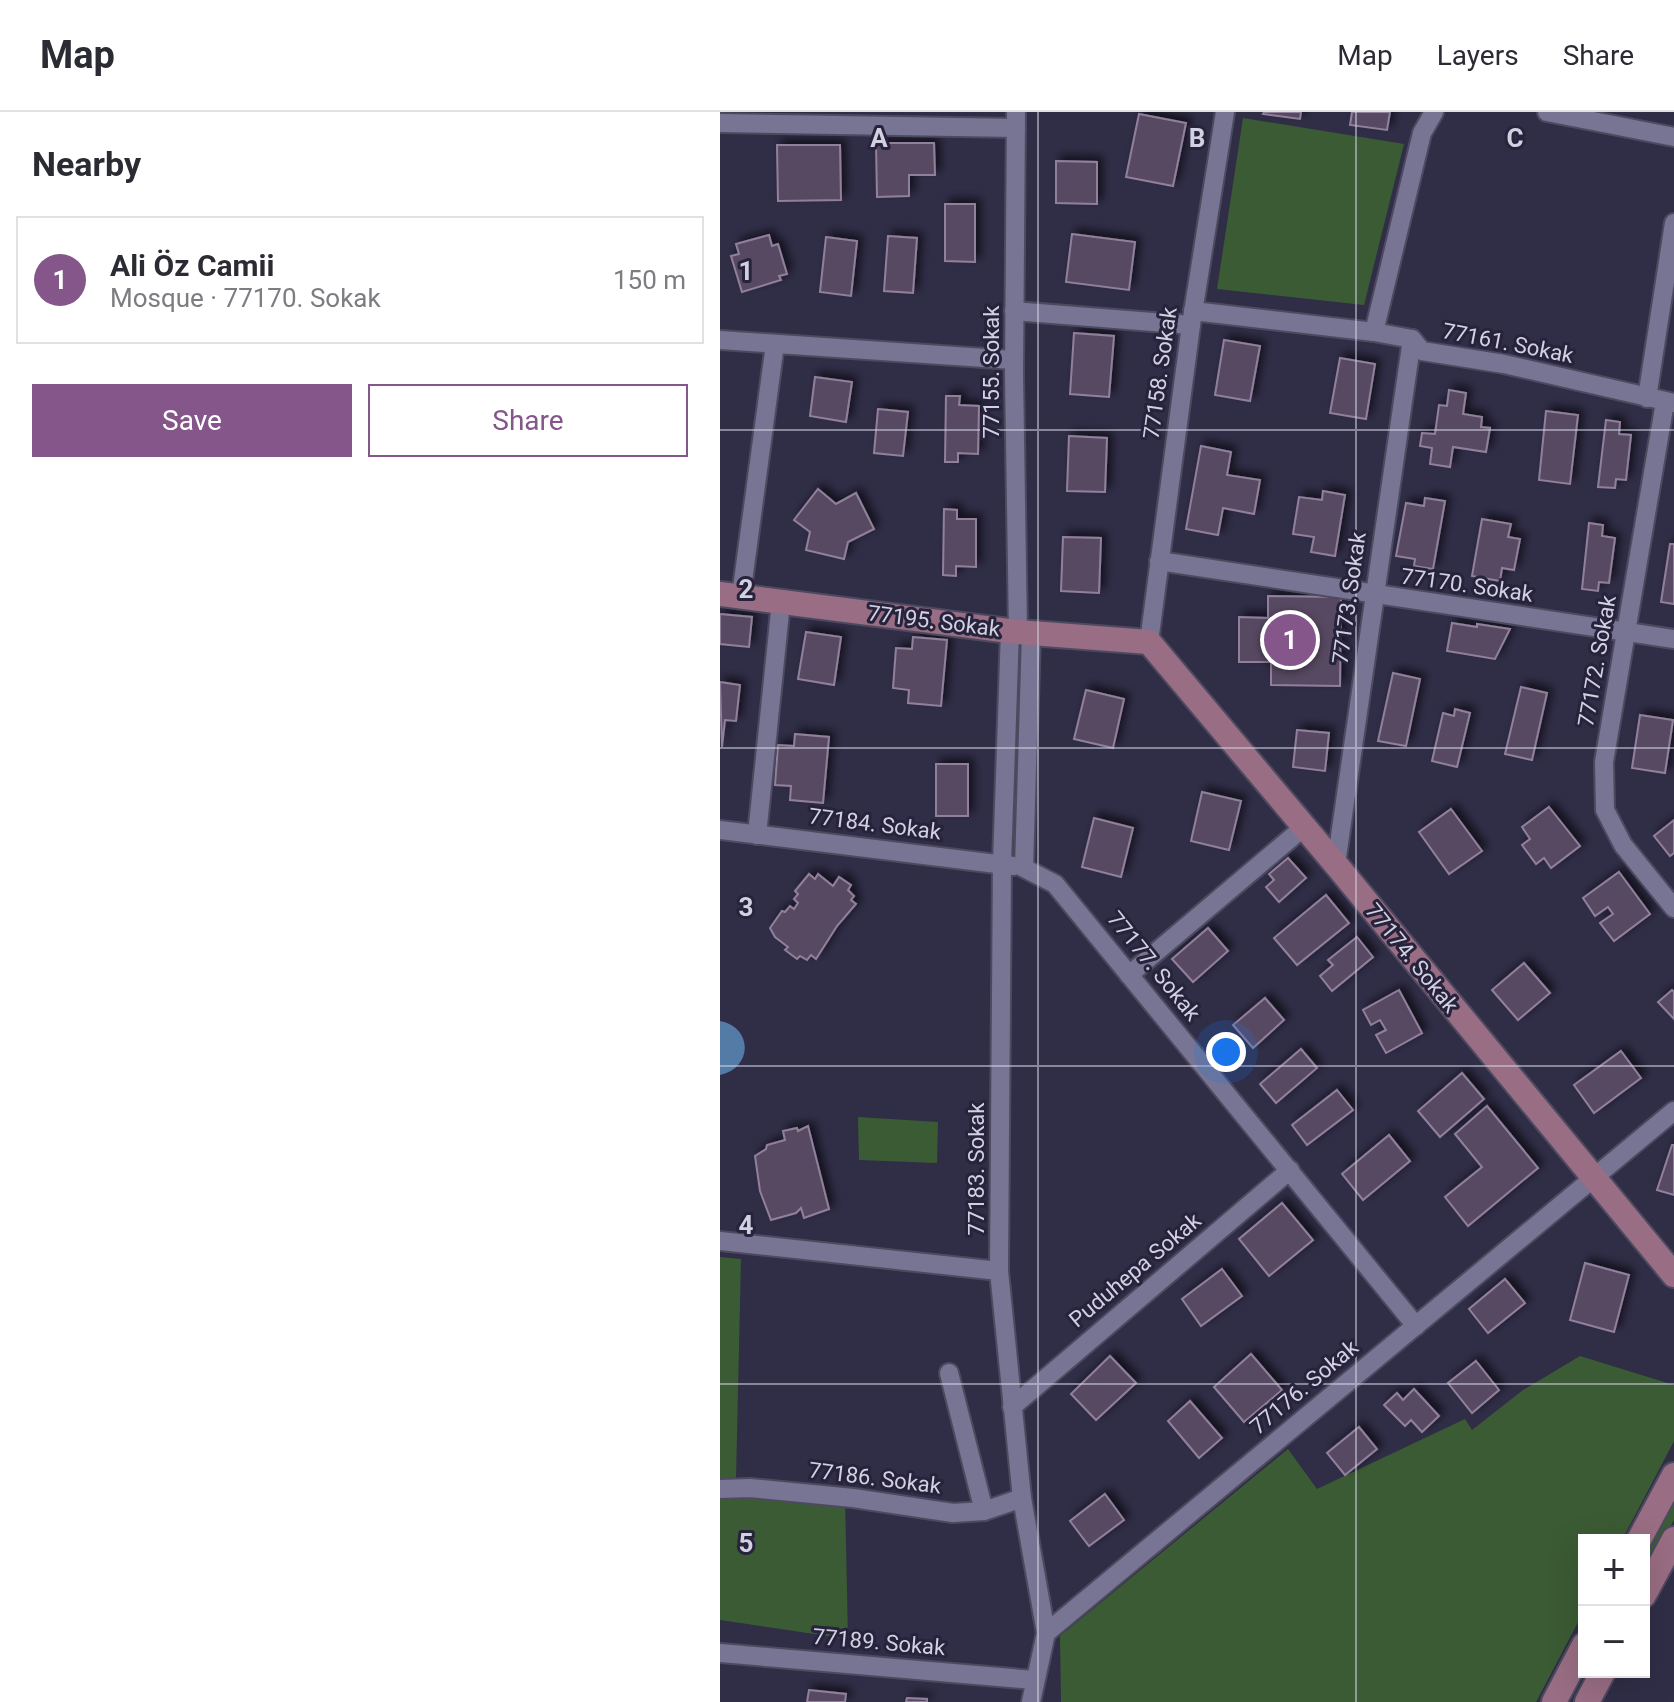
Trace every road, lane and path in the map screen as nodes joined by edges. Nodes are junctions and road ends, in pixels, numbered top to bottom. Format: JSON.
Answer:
{"nodes":[{"id":1,"x":1225,"y":112,"type":"edge"},
{"id":2,"x":1434,"y":112,"type":"edge"},
{"id":3,"x":1547,"y":112,"type":"edge"},
{"id":4,"x":1016,"y":120,"type":"edge"},
{"id":5,"x":720,"y":123,"type":"edge"},
{"id":6,"x":1674,"y":137,"type":"edge"},
{"id":7,"x":1674,"y":223,"type":"edge"},
{"id":8,"x":1014,"y":311,"type":"junction"},
{"id":9,"x":1192,"y":318,"type":"junction"},
{"id":10,"x":1374,"y":332,"type":"junction"},
{"id":11,"x":1412,"y":339,"type":"junction"},
{"id":12,"x":720,"y":340,"type":"edge"},
{"id":13,"x":775,"y":344,"type":"junction"},
{"id":14,"x":1014,"y":360,"type":"junction"},
{"id":15,"x":1662,"y":401,"type":"edge"},
{"id":16,"x":1159,"y":561,"type":"junction"},
{"id":17,"x":731,"y":595,"type":"edge"},
{"id":18,"x":1374,"y":595,"type":"junction"},
{"id":19,"x":781,"y":602,"type":"junction"},
{"id":20,"x":1019,"y":632,"type":"junction"},
{"id":21,"x":1627,"y":632,"type":"junction"},
{"id":22,"x":1674,"y":639,"type":"edge"},
{"id":23,"x":1149,"y":642,"type":"junction"},
{"id":24,"x":1304,"y":827,"type":"junction"},
{"id":25,"x":720,"y":830,"type":"edge"},
{"id":26,"x":757,"y":835,"type":"junction"},
{"id":27,"x":1002,"y":863,"type":"junction"},
{"id":28,"x":1336,"y":864,"type":"junction"},
{"id":29,"x":1024,"y":868,"type":"junction"},
{"id":30,"x":1674,"y":908,"type":"edge"},
{"id":31,"x":1129,"y":975,"type":"junction"},
{"id":32,"x":1674,"y":1111,"type":"edge"},
{"id":33,"x":1290,"y":1170,"type":"junction"},
{"id":34,"x":1592,"y":1178,"type":"junction"},
{"id":35,"x":720,"y":1241,"type":"edge"},
{"id":36,"x":999,"y":1271,"type":"junction"},
{"id":37,"x":1674,"y":1275,"type":"edge"},
{"id":38,"x":1416,"y":1326,"type":"junction"},
{"id":39,"x":949,"y":1373,"type":"dead end"},
{"id":40,"x":1012,"y":1407,"type":"junction"},
{"id":41,"x":1674,"y":1475,"type":"edge"},
{"id":42,"x":720,"y":1489,"type":"edge"},
{"id":43,"x":1022,"y":1498,"type":"junction"},
{"id":44,"x":984,"y":1511,"type":"junction"},
{"id":45,"x":1642,"y":1534,"type":"edge"},
{"id":46,"x":1674,"y":1539,"type":"edge"},
{"id":47,"x":1650,"y":1584,"type":"edge"},
{"id":48,"x":1046,"y":1633,"type":"junction"},
{"id":49,"x":720,"y":1653,"type":"edge"},
{"id":50,"x":1578,"y":1656,"type":"edge"},
{"id":51,"x":1600,"y":1678,"type":"edge"},
{"id":52,"x":1034,"y":1680,"type":"junction"},
{"id":53,"x":1031,"y":1702,"type":"edge"},
{"id":54,"x":1554,"y":1702,"type":"edge"},
{"id":55,"x":1587,"y":1702,"type":"edge"}],
"edges":[{"from":1,"to":9,"type":"street","name":"77158. Sokak"},
{"from":2,"to":10,"type":"street"},
{"from":3,"to":6,"type":"street"},
{"from":4,"to":5,"type":"street"},
{"from":4,"to":8,"type":"street","name":"77155. Sokak"},
{"from":7,"to":15,"type":"street","name":"77172. Sokak"},
{"from":8,"to":9,"type":"street","name":"77161. Sokak"},
{"from":8,"to":14,"type":"street","name":"77155. Sokak"},
{"from":9,"to":10,"type":"street","name":"77161. Sokak"},
{"from":9,"to":16,"type":"street","name":"77158. Sokak"},
{"from":10,"to":11,"type":"street","name":"77161. Sokak"},
{"from":11,"to":15,"type":"street","name":"77161. Sokak"},
{"from":11,"to":18,"type":"street","name":"77173. Sokak"},
{"from":12,"to":13,"type":"street"},
{"from":13,"to":14,"type":"street"},
{"from":13,"to":17,"type":"street"},
{"from":14,"to":20,"type":"street","name":"77155. Sokak"},
{"from":15,"to":21,"type":"street","name":"77172. Sokak"},
{"from":16,"to":18,"type":"street","name":"77170. Sokak"},
{"from":16,"to":23,"type":"street","name":"77158. Sokak"},
{"from":17,"to":19,"type":"main road","name":"77195. Sokak"},
{"from":18,"to":21,"type":"street","name":"77170. Sokak"},
{"from":18,"to":28,"type":"street","name":"77173. Sokak"},
{"from":19,"to":20,"type":"main road","name":"77195. Sokak"},
{"from":19,"to":26,"type":"street"},
{"from":20,"to":23,"type":"main road","name":"77195. Sokak"},
{"from":20,"to":27,"type":"street","name":"77183. Sokak"},
{"from":20,"to":29,"type":"street"},
{"from":21,"to":22,"type":"street","name":"77170. Sokak"},
{"from":21,"to":30,"type":"street","name":"77172. Sokak"},
{"from":23,"to":24,"type":"main road","name":"77174. Sokak"},
{"from":24,"to":28,"type":"main road","name":"77174. Sokak"},
{"from":24,"to":31,"type":"street"},
{"from":25,"to":26,"type":"street","name":"77184. Sokak"},
{"from":26,"to":27,"type":"street","name":"77184. Sokak"},
{"from":27,"to":29,"type":"street","name":"77184. Sokak"},
{"from":27,"to":36,"type":"street","name":"77183. Sokak"},
{"from":28,"to":34,"type":"main road","name":"77174. Sokak"},
{"from":29,"to":31,"type":"street","name":"77177. Sokak"},
{"from":31,"to":33,"type":"street","name":"77177. Sokak"},
{"from":32,"to":34,"type":"street","name":"77176. Sokak"},
{"from":33,"to":38,"type":"street","name":"77177. Sokak"},
{"from":33,"to":40,"type":"street","name":"Puduhepa Sokak"},
{"from":34,"to":37,"type":"main road","name":"77174. Sokak"},
{"from":34,"to":38,"type":"street","name":"77176. Sokak"},
{"from":35,"to":36,"type":"street"},
{"from":36,"to":40,"type":"street","name":"77183. Sokak"},
{"from":38,"to":48,"type":"street","name":"77176. Sokak"},
{"from":39,"to":44,"type":"street"},
{"from":40,"to":43,"type":"street","name":"77183. Sokak"},
{"from":41,"to":45,"type":"main road"},
{"from":42,"to":44,"type":"street","name":"77186. Sokak"},
{"from":43,"to":44,"type":"street","name":"77186. Sokak"},
{"from":43,"to":48,"type":"street","name":"77183. Sokak"},
{"from":46,"to":47,"type":"main road"},
{"from":48,"to":52,"type":"street","name":"77183. Sokak"},
{"from":49,"to":52,"type":"street","name":"77189. Sokak"},
{"from":50,"to":54,"type":"main road"},
{"from":51,"to":55,"type":"main road"},
{"from":52,"to":53,"type":"street","name":"77183. Sokak"}]}
